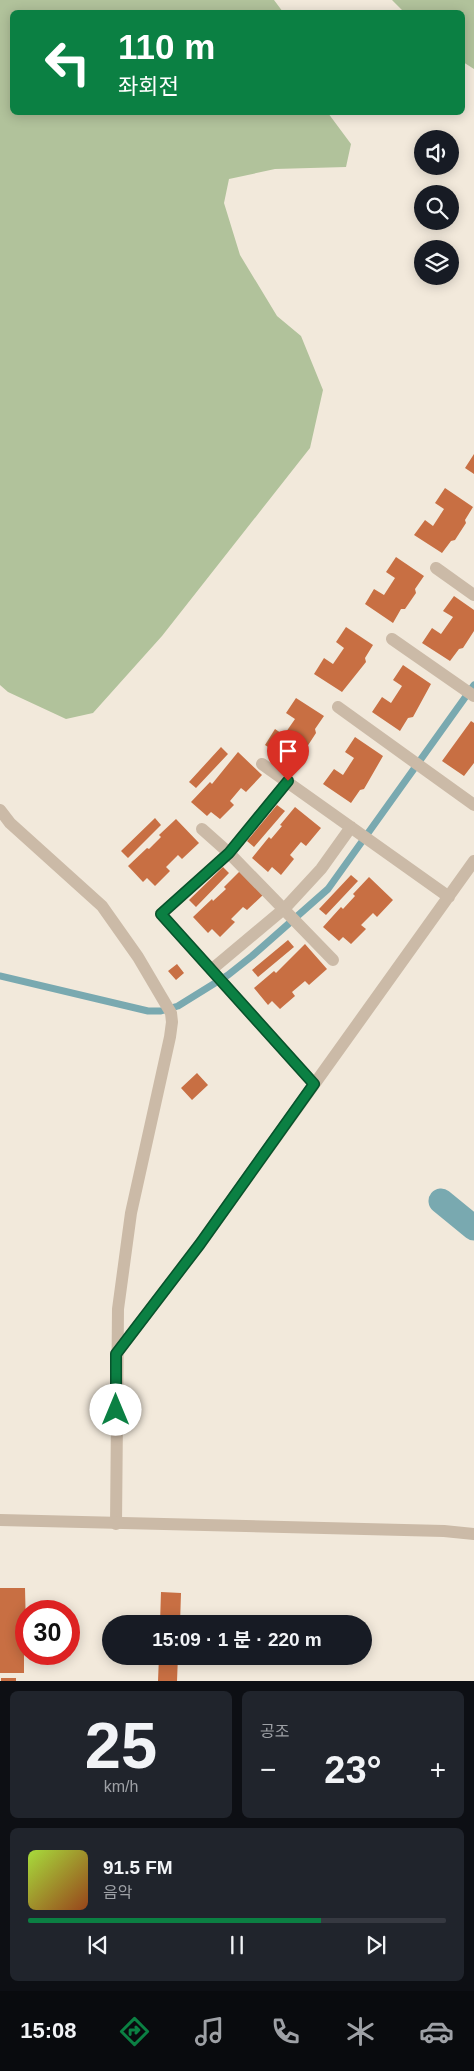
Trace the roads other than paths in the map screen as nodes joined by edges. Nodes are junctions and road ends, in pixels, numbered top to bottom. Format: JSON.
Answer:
{"nodes":[{"id":1,"x":436,"y":568,"type":"dead end"},
{"id":2,"x":474,"y":595,"type":"edge"},
{"id":3,"x":392,"y":639,"type":"dead end"},
{"id":4,"x":470,"y":693,"type":"edge"},
{"id":5,"x":338,"y":707,"type":"dead end"},
{"id":6,"x":262,"y":764,"type":"dead end"},
{"id":7,"x":288,"y":781,"type":"junction"},
{"id":8,"x":474,"y":805,"type":"edge"},
{"id":9,"x":0,"y":810,"type":"edge"},
{"id":10,"x":202,"y":829,"type":"dead end"},
{"id":11,"x":360,"y":834,"type":"junction"},
{"id":12,"x":229,"y":853,"type":"junction"},
{"id":13,"x":474,"y":861,"type":"edge"},
{"id":14,"x":449,"y":897,"type":"junction"},
{"id":15,"x":292,"y":916,"type":"junction"},
{"id":16,"x":333,"y":960,"type":"dead end"},
{"id":17,"x":212,"y":972,"type":"junction"},
{"id":18,"x":314,"y":1084,"type":"junction"},
{"id":19,"x":116,"y":1354,"type":"junction"},
{"id":20,"x":0,"y":1520,"type":"edge"},
{"id":21,"x":116,"y":1524,"type":"junction"},
{"id":22,"x":474,"y":1534,"type":"edge"}],
"edges":[{"from":1,"to":2,"type":"street"},
{"from":3,"to":4,"type":"street"},
{"from":5,"to":8,"type":"street"},
{"from":6,"to":7,"type":"street"},
{"from":7,"to":11,"type":"street"},
{"from":7,"to":12,"type":"street"},
{"from":9,"to":19,"type":"street"},
{"from":10,"to":12,"type":"street"},
{"from":11,"to":14,"type":"street"},
{"from":11,"to":15,"type":"street"},
{"from":12,"to":15,"type":"street"},
{"from":12,"to":17,"type":"street"},
{"from":13,"to":14,"type":"street"},
{"from":14,"to":18,"type":"street"},
{"from":15,"to":16,"type":"street"},
{"from":15,"to":17,"type":"street"},
{"from":17,"to":18,"type":"street"},
{"from":18,"to":19,"type":"street"},
{"from":19,"to":21,"type":"street"},
{"from":20,"to":21,"type":"street"},
{"from":21,"to":22,"type":"street"}]}
